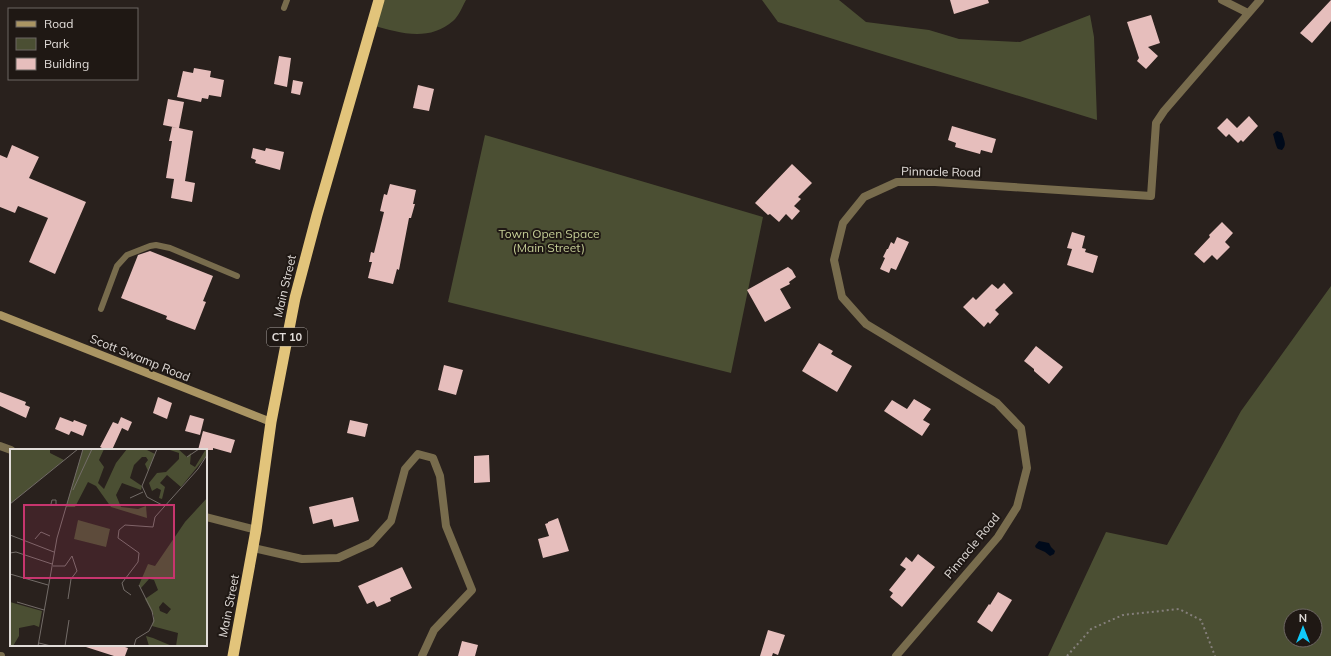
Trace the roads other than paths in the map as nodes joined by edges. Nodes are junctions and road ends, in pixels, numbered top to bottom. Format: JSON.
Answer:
{"nodes":[{"id":1,"x":287,"y":0,"type":"edge"},
{"id":2,"x":379,"y":0,"type":"edge"},
{"id":3,"x":383,"y":0,"type":"edge"},
{"id":4,"x":1222,"y":0,"type":"edge"},
{"id":5,"x":1260,"y":0,"type":"edge"},
{"id":6,"x":284,"y":8,"type":"dead end"},
{"id":7,"x":1248,"y":13,"type":"junction"},
{"id":8,"x":372,"y":25,"type":"junction"},
{"id":9,"x":237,"y":276,"type":"dead end"},
{"id":10,"x":101,"y":309,"type":"dead end"},
{"id":11,"x":0,"y":315,"type":"edge"},
{"id":12,"x":271,"y":422,"type":"junction"},
{"id":13,"x":0,"y":446,"type":"edge"},
{"id":14,"x":10,"y":449,"type":"edge"},
{"id":15,"x":207,"y":517,"type":"edge"},
{"id":16,"x":256,"y":530,"type":"junction"},
{"id":17,"x":253,"y":548,"type":"junction"},
{"id":18,"x":233,"y":656,"type":"edge"},
{"id":19,"x":422,"y":656,"type":"edge"},
{"id":20,"x":896,"y":656,"type":"edge"}],
"edges":[{"from":1,"to":6,"type":"lane"},
{"from":2,"to":8,"type":"highway","name":"Main Street","number":"CT 10"},
{"from":3,"to":8,"type":"highway"},
{"from":4,"to":7,"type":"street"},
{"from":5,"to":7,"type":"street","name":"Pinnacle Road"},
{"from":7,"to":20,"type":"street","name":"Pinnacle Road"},
{"from":8,"to":12,"type":"highway","name":"Main Street","number":"CT 10"},
{"from":9,"to":10,"type":"lane"},
{"from":11,"to":12,"type":"main road","name":"Scott Swamp Road"},
{"from":12,"to":16,"type":"highway","name":"Main Street","number":"CT 10"},
{"from":13,"to":14,"type":"street"},
{"from":15,"to":16,"type":"street"},
{"from":16,"to":17,"type":"highway","name":"Main Street","number":"CT 10"},
{"from":17,"to":18,"type":"highway","name":"Main Street","number":"CT 10"},
{"from":17,"to":19,"type":"street"}]}
